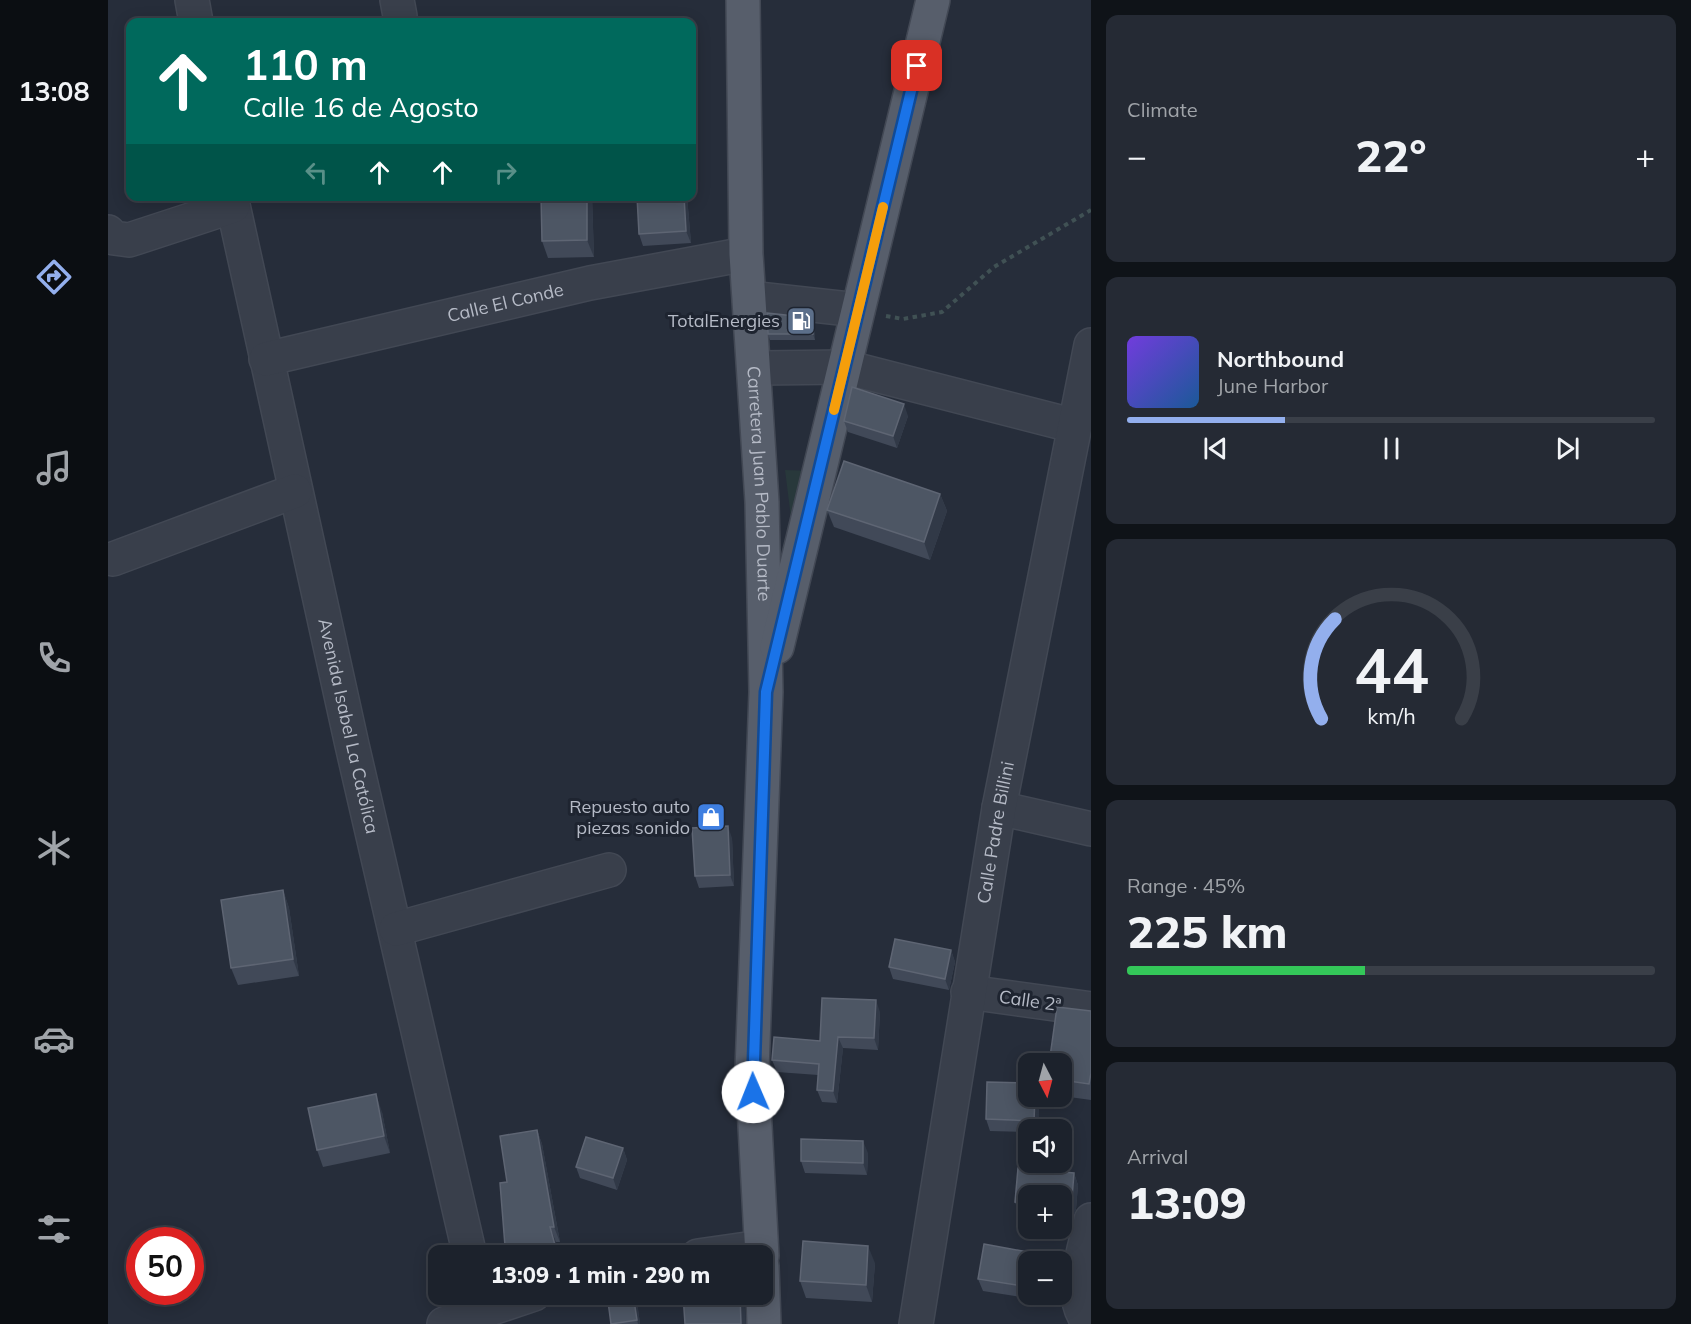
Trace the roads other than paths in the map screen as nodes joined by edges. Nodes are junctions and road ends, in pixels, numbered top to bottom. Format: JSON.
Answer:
{"nodes":[{"id":1,"x":192,"y":0,"type":"edge"},
{"id":2,"x":743,"y":0,"type":"edge"},
{"id":3,"x":933,"y":0,"type":"edge"},
{"id":4,"x":195,"y":18,"type":"edge"},
{"id":5,"x":232,"y":201,"type":"edge"},
{"id":6,"x":108,"y":232,"type":"edge"},
{"id":7,"x":746,"y":254,"type":"junction"},
{"id":8,"x":749,"y":298,"type":"junction"},
{"id":9,"x":858,"y":310,"type":"junction"},
{"id":10,"x":1091,"y":345,"type":"edge"},
{"id":11,"x":266,"y":359,"type":"junction"},
{"id":12,"x":844,"y":367,"type":"junction"},
{"id":13,"x":753,"y":368,"type":"junction"},
{"id":14,"x":1075,"y":426,"type":"junction"},
{"id":15,"x":295,"y":491,"type":"junction"},
{"id":16,"x":112,"y":559,"type":"dead end"},
{"id":17,"x":766,"y":692,"type":"junction"},
{"id":18,"x":999,"y":808,"type":"junction"},
{"id":19,"x":1083,"y":820,"type":"edge"},
{"id":20,"x":609,"y":870,"type":"dead end"},
{"id":21,"x":396,"y":929,"type":"junction"},
{"id":22,"x":968,"y":992,"type":"junction"},
{"id":23,"x":1091,"y":1009,"type":"edge"},
{"id":24,"x":1091,"y":1220,"type":"edge"},
{"id":25,"x":468,"y":1245,"type":"edge"},
{"id":26,"x":761,"y":1245,"type":"edge"},
{"id":27,"x":499,"y":1305,"type":"edge"},
{"id":28,"x":763,"y":1305,"type":"edge"},
{"id":29,"x":483,"y":1310,"type":"edge"},
{"id":30,"x":444,"y":1324,"type":"edge"},
{"id":31,"x":764,"y":1324,"type":"edge"},
{"id":32,"x":916,"y":1324,"type":"edge"},
{"id":33,"x":1091,"y":1324,"type":"edge"}],
"edges":[{"from":1,"to":4,"type":"street"},
{"from":2,"to":7,"type":"main road","name":"Carretera Juan Pablo Duarte"},
{"from":3,"to":9,"type":"main road"},
{"from":5,"to":6,"type":"street"},
{"from":5,"to":11,"type":"street","name":"Avenida Isabel La Católica"},
{"from":7,"to":8,"type":"main road","name":"Carretera Juan Pablo Duarte"},
{"from":7,"to":11,"type":"street","name":"Calle El Conde"},
{"from":8,"to":9,"type":"street"},
{"from":8,"to":13,"type":"main road","name":"Carretera Juan Pablo Duarte"},
{"from":9,"to":12,"type":"main road"},
{"from":10,"to":14,"type":"street","name":"Calle Padre Billini"},
{"from":11,"to":15,"type":"street","name":"Avenida Isabel La Católica"},
{"from":12,"to":13,"type":"street"},
{"from":12,"to":14,"type":"street"},
{"from":12,"to":17,"type":"main road"},
{"from":13,"to":17,"type":"main road","name":"Carretera Juan Pablo Duarte"},
{"from":14,"to":18,"type":"street","name":"Calle Padre Billini"},
{"from":15,"to":16,"type":"street"},
{"from":15,"to":21,"type":"street","name":"Avenida Isabel La Católica"},
{"from":17,"to":26,"type":"main road","name":"Carretera Juan Pablo Duarte"},
{"from":18,"to":19,"type":"street"},
{"from":18,"to":22,"type":"street","name":"Calle Padre Billini"},
{"from":20,"to":21,"type":"street"},
{"from":21,"to":25,"type":"street","name":"Avenida Isabel La Católica"},
{"from":22,"to":23,"type":"street","name":"Calle 2ª"},
{"from":22,"to":32,"type":"street","name":"Calle Padre Billini"},
{"from":24,"to":33,"type":"street"},
{"from":27,"to":29,"type":"street"},
{"from":28,"to":31,"type":"main road","name":"Carretera Juan Pablo Duarte"},
{"from":29,"to":30,"type":"street"}]}
